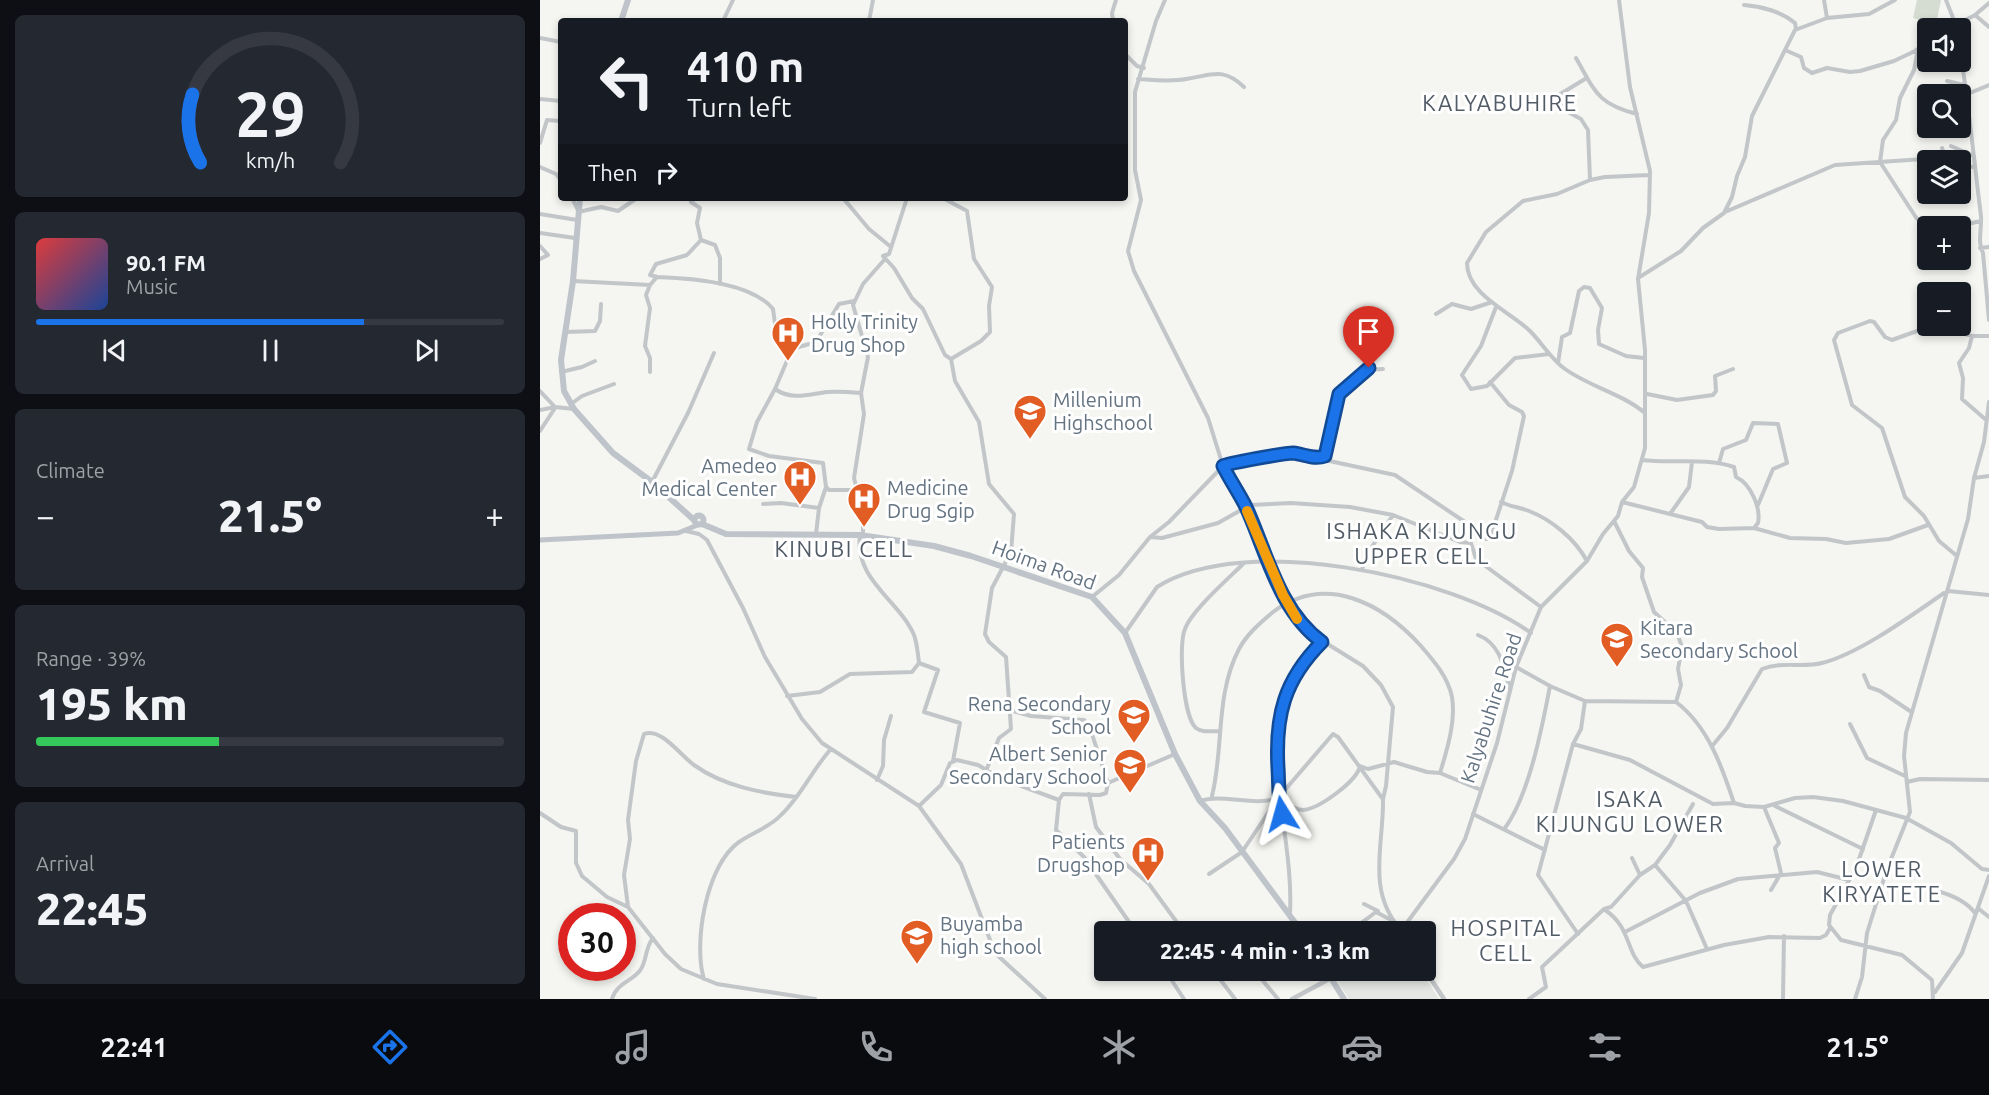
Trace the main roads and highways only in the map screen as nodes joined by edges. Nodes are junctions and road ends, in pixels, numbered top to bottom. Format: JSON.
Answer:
{"nodes":[{"id":1,"x":628,"y":0,"type":"edge"},
{"id":2,"x":622,"y":18,"type":"edge"},
{"id":3,"x":580,"y":201,"type":"edge"},
{"id":4,"x":699,"y":521,"type":"junction"},
{"id":5,"x":540,"y":540,"type":"edge"},
{"id":6,"x":1295,"y":921,"type":"edge"},
{"id":7,"x":1332,"y":981,"type":"edge"},
{"id":8,"x":1344,"y":999,"type":"edge"}],
"edges":[{"from":1,"to":2,"type":"main road"},
{"from":3,"to":4,"type":"main road","name":"Hoima Road"},
{"from":4,"to":5,"type":"main road"},
{"from":4,"to":6,"type":"main road","name":"Hoima Road"},
{"from":7,"to":8,"type":"main road"}]}
